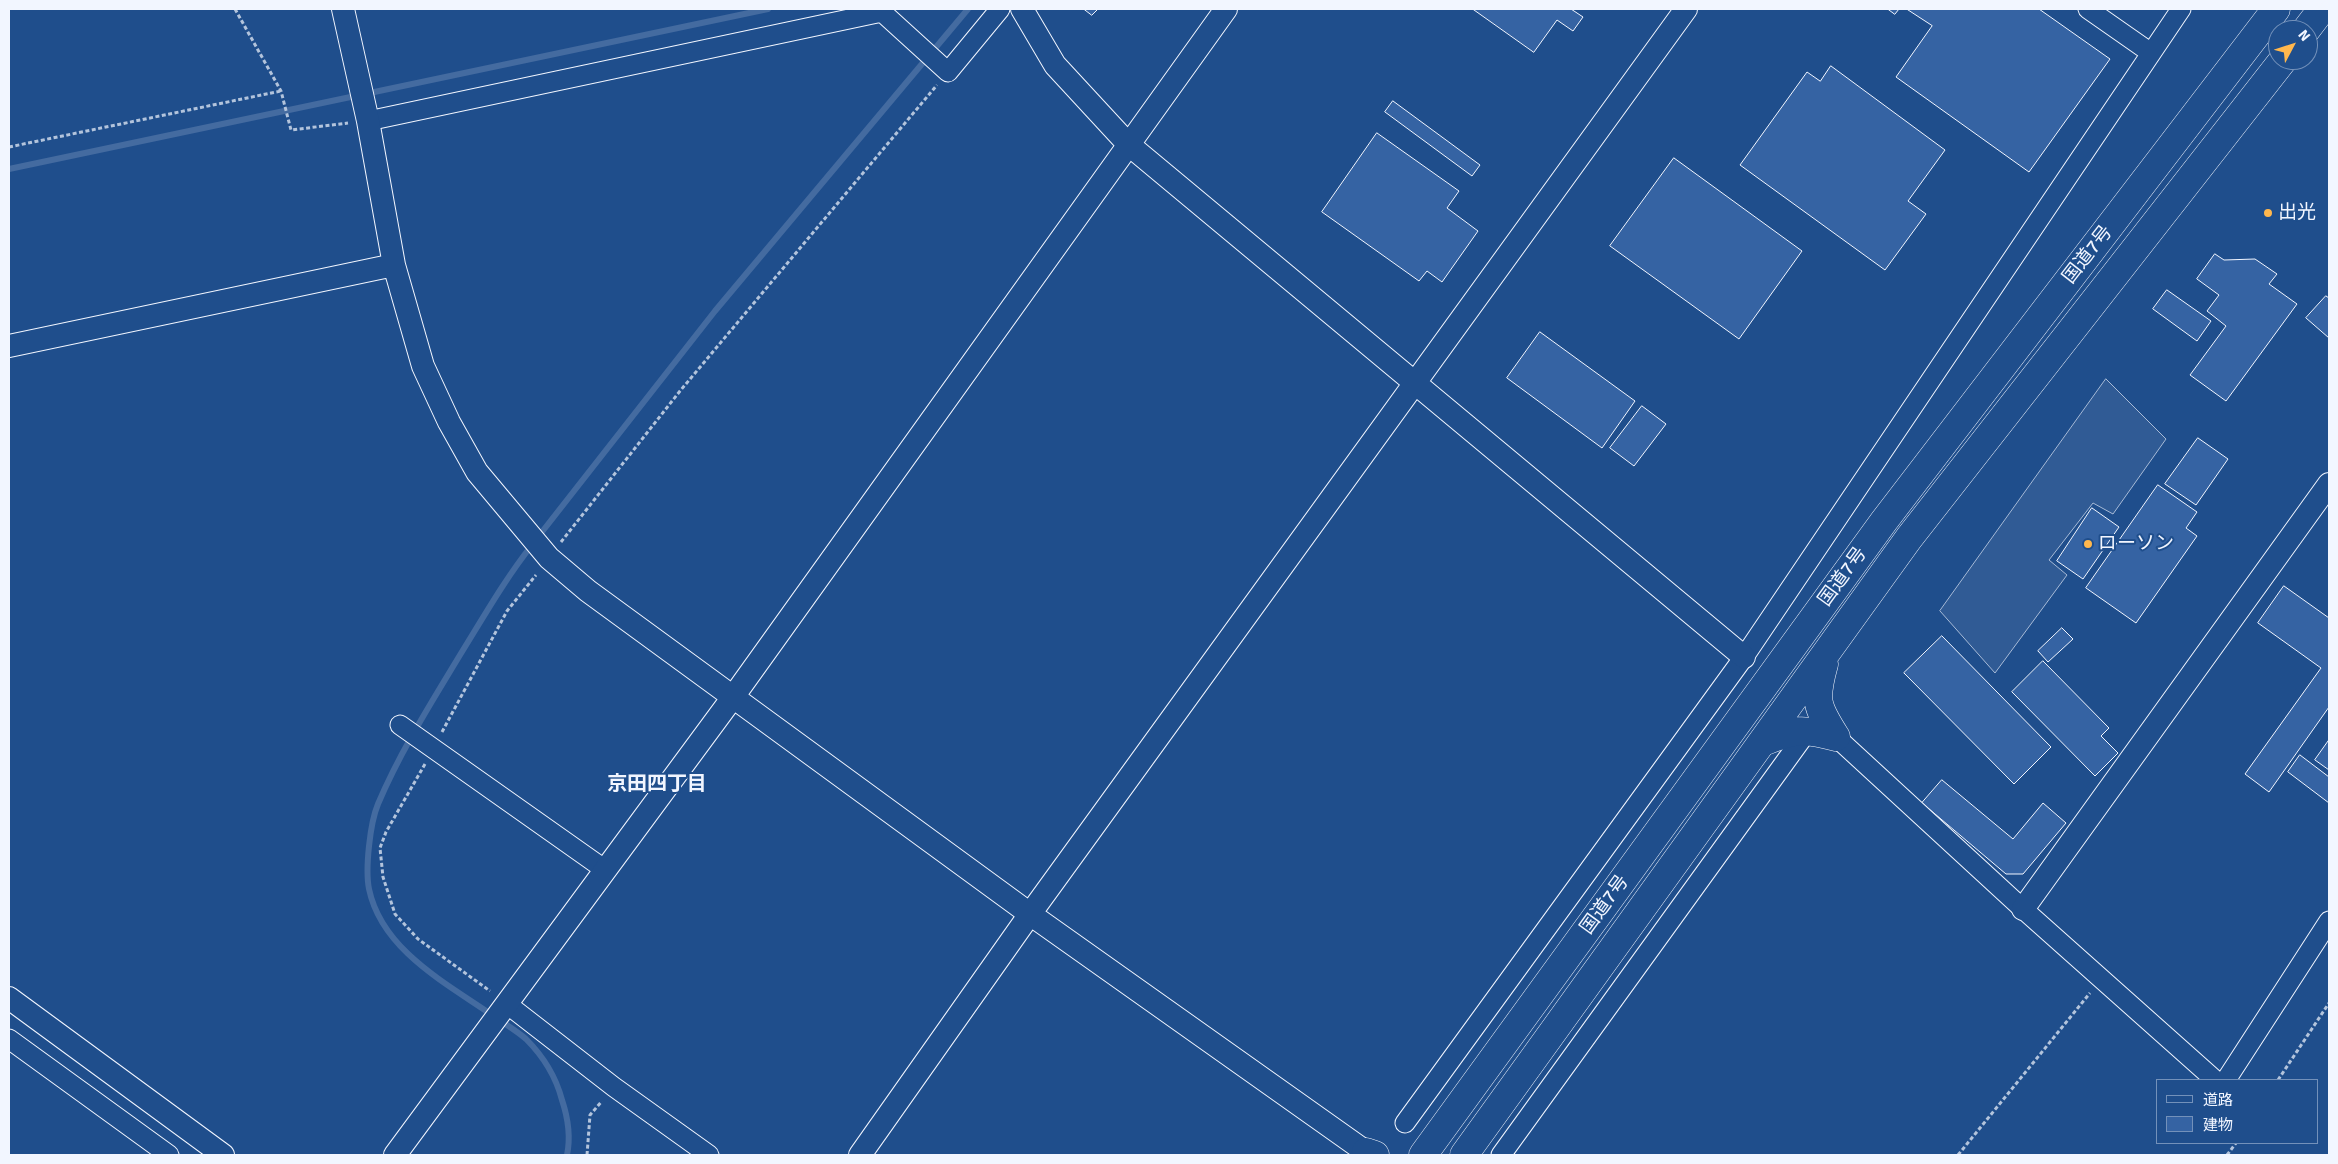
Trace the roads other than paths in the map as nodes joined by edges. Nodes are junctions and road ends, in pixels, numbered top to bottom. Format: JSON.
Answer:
{"nodes":[{"id":1,"x":343,"y":9,"type":"edge"},
{"id":2,"x":1000,"y":9,"type":"edge"},
{"id":3,"x":1022,"y":9,"type":"edge"},
{"id":4,"x":1226,"y":9,"type":"edge"},
{"id":5,"x":1686,"y":9,"type":"edge"},
{"id":6,"x":2088,"y":9,"type":"edge"},
{"id":7,"x":2181,"y":9,"type":"edge"},
{"id":8,"x":2276,"y":9,"type":"edge"},
{"id":9,"x":2322,"y":9,"type":"edge"},
{"id":10,"x":2314,"y":20,"type":"edge"},
{"id":11,"x":2151,"y":53,"type":"junction"},
{"id":12,"x":2275,"y":70,"type":"edge"},
{"id":13,"x":364,"y":103,"type":"junction"},
{"id":14,"x":1128,"y":144,"type":"junction"},
{"id":15,"x":394,"y":265,"type":"junction"},
{"id":16,"x":9,"y":346,"type":"edge"},
{"id":17,"x":1415,"y":382,"type":"junction"},
{"id":18,"x":2329,"y":484,"type":"edge"},
{"id":19,"x":1826,"y":656,"type":"junction"},
{"id":20,"x":1744,"y":657,"type":"junction"},
{"id":21,"x":733,"y":697,"type":"junction"},
{"id":22,"x":400,"y":725,"type":"dead end"},
{"id":23,"x":1809,"y":729,"type":"junction"},
{"id":24,"x":1836,"y":737,"type":"junction"},
{"id":25,"x":1763,"y":742,"type":"junction"},
{"id":26,"x":604,"y":869,"type":"junction"},
{"id":27,"x":2023,"y":909,"type":"junction"},
{"id":28,"x":1030,"y":914,"type":"junction"},
{"id":29,"x":2329,"y":921,"type":"edge"},
{"id":30,"x":9,"y":998,"type":"edge"},
{"id":31,"x":507,"y":1004,"type":"junction"},
{"id":32,"x":9,"y":1039,"type":"edge"},
{"id":33,"x":2215,"y":1079,"type":"edge"},
{"id":34,"x":2227,"y":1079,"type":"edge"},
{"id":35,"x":1405,"y":1123,"type":"dead end"},
{"id":36,"x":1423,"y":1151,"type":"edge"},
{"id":37,"x":1369,"y":1154,"type":"edge"},
{"id":38,"x":167,"y":1155,"type":"edge"},
{"id":39,"x":223,"y":1155,"type":"edge"},
{"id":40,"x":395,"y":1155,"type":"edge"},
{"id":41,"x":709,"y":1155,"type":"edge"},
{"id":42,"x":860,"y":1155,"type":"edge"},
{"id":43,"x":1464,"y":1155,"type":"edge"},
{"id":44,"x":1501,"y":1155,"type":"edge"}],
"edges":[{"from":1,"to":13,"type":"street"},
{"from":2,"to":13,"type":"street"},
{"from":3,"to":14,"type":"street"},
{"from":4,"to":14,"type":"street"},
{"from":5,"to":17,"type":"street"},
{"from":6,"to":11,"type":"street"},
{"from":7,"to":11,"type":"street"},
{"from":8,"to":36,"type":"highway","name":"国道7号"},
{"from":9,"to":10,"type":"highway"},
{"from":11,"to":20,"type":"street"},
{"from":12,"to":19,"type":"highway","name":"国道7号"},
{"from":13,"to":15,"type":"street"},
{"from":14,"to":17,"type":"street"},
{"from":14,"to":21,"type":"street"},
{"from":15,"to":16,"type":"street"},
{"from":15,"to":21,"type":"street"},
{"from":17,"to":20,"type":"street"},
{"from":17,"to":28,"type":"street"},
{"from":18,"to":27,"type":"street"},
{"from":19,"to":24,"type":"highway"},
{"from":19,"to":25,"type":"highway","name":"国道7号"},
{"from":20,"to":35,"type":"street"},
{"from":21,"to":26,"type":"street"},
{"from":21,"to":28,"type":"street"},
{"from":22,"to":26,"type":"street"},
{"from":23,"to":24,"type":"highway"},
{"from":23,"to":25,"type":"highway"},
{"from":23,"to":44,"type":"street"},
{"from":24,"to":27,"type":"street"},
{"from":25,"to":43,"type":"highway","name":"国道7号"},
{"from":26,"to":31,"type":"street"},
{"from":27,"to":33,"type":"street"},
{"from":28,"to":37,"type":"street"},
{"from":28,"to":42,"type":"street"},
{"from":29,"to":34,"type":"street"},
{"from":30,"to":39,"type":"street"},
{"from":31,"to":40,"type":"street"},
{"from":31,"to":41,"type":"street"},
{"from":32,"to":38,"type":"street"}]}
